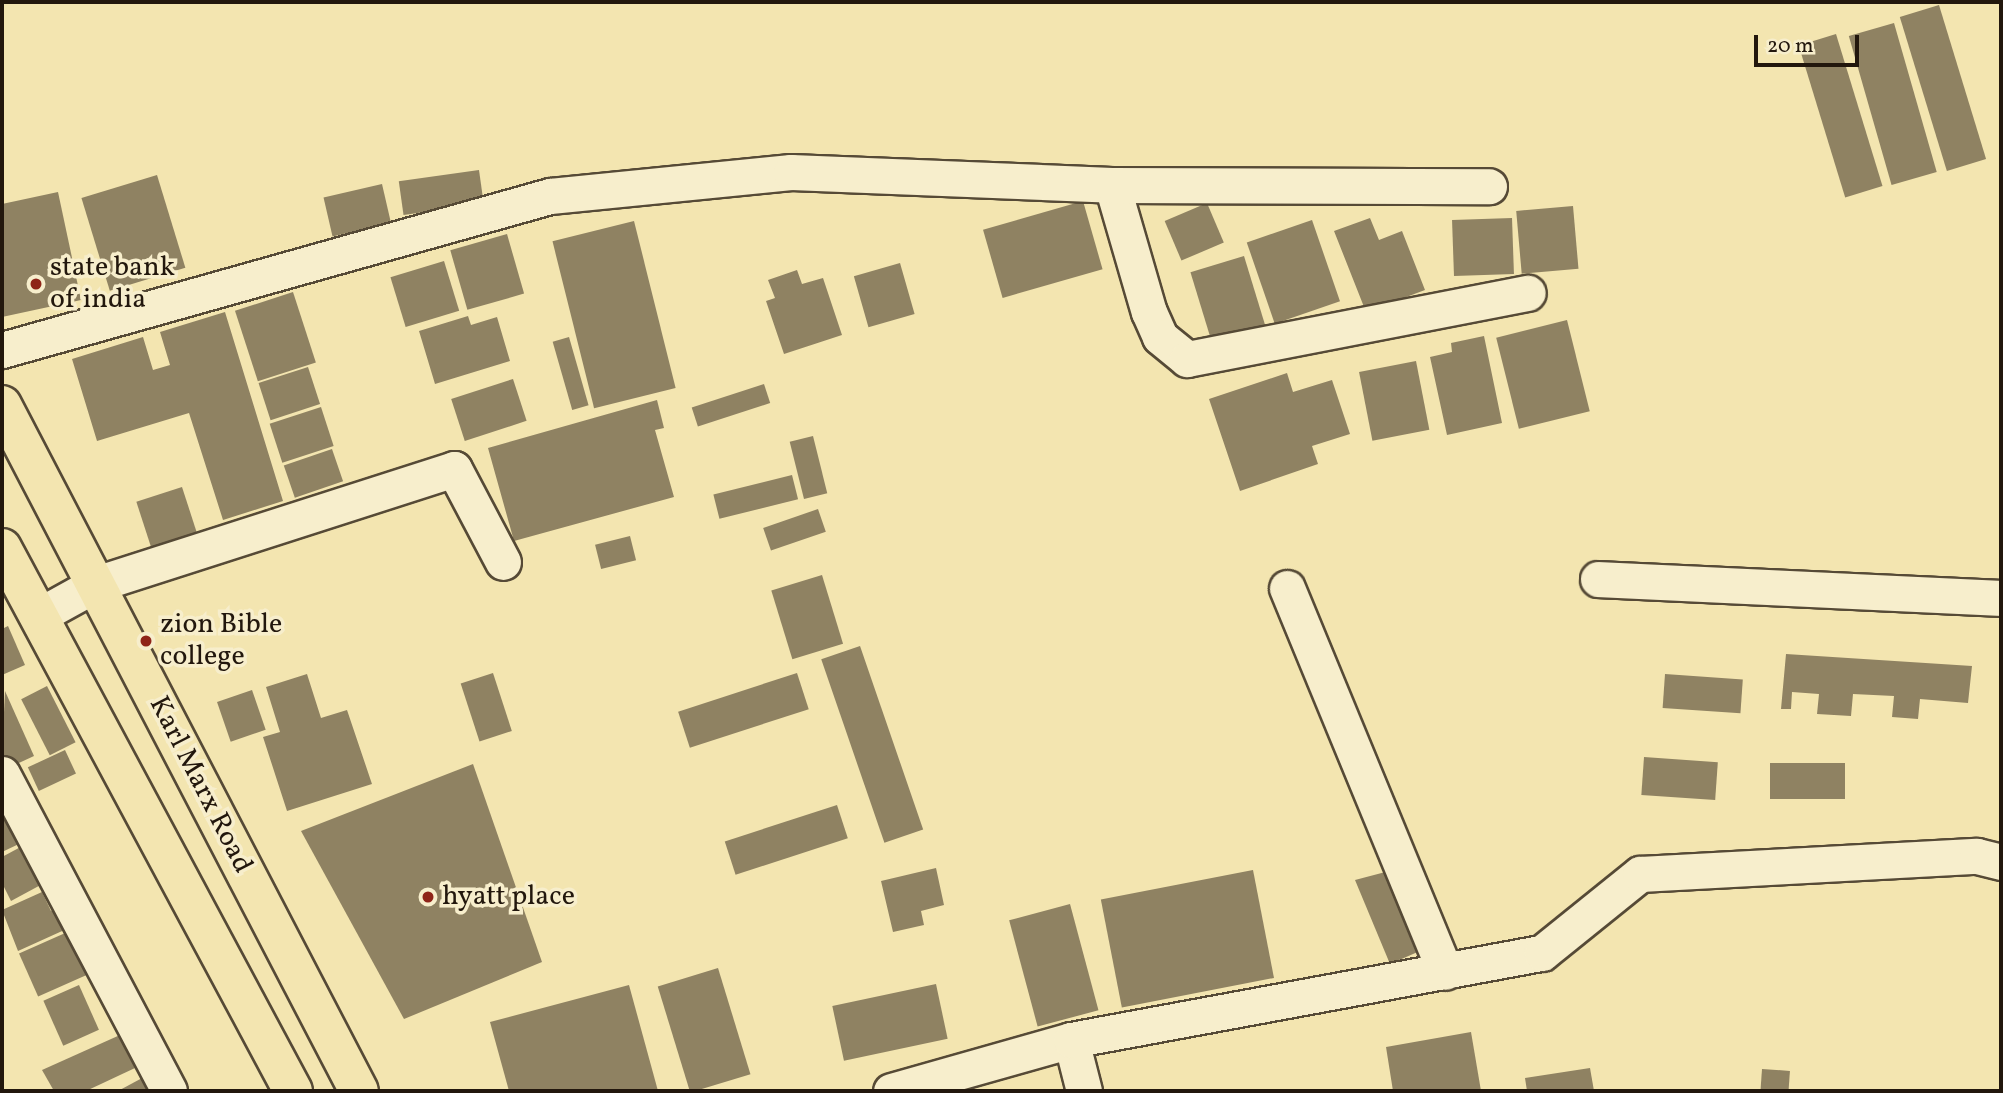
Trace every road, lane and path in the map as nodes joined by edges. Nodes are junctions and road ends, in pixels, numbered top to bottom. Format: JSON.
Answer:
{"nodes":[{"id":1,"x":1112,"y":186,"type":"junction"},
{"id":2,"x":1489,"y":186,"type":"dead end"},
{"id":3,"x":1528,"y":293,"type":"dead end"},
{"id":4,"x":2,"y":350,"type":"edge"},
{"id":5,"x":2,"y":405,"type":"edge"},
{"id":6,"x":2,"y":548,"type":"edge"},
{"id":7,"x":503,"y":562,"type":"dead end"},
{"id":8,"x":1598,"y":579,"type":"dead end"},
{"id":9,"x":96,"y":584,"type":"junction"},
{"id":10,"x":1287,"y":587,"type":"dead end"},
{"id":11,"x":2001,"y":598,"type":"edge"},
{"id":12,"x":38,"y":616,"type":"junction"},
{"id":13,"x":2,"y":774,"type":"edge"},
{"id":14,"x":2001,"y":862,"type":"edge"},
{"id":15,"x":1445,"y":972,"type":"junction"},
{"id":16,"x":1071,"y":1040,"type":"junction"},
{"id":17,"x":169,"y":1091,"type":"edge"},
{"id":18,"x":293,"y":1091,"type":"edge"},
{"id":19,"x":359,"y":1091,"type":"edge"},
{"id":20,"x":891,"y":1091,"type":"edge"},
{"id":21,"x":1084,"y":1091,"type":"edge"}],
"edges":[{"from":1,"to":2,"type":"street"},
{"from":1,"to":3,"type":"street"},
{"from":1,"to":4,"type":"street"},
{"from":5,"to":9,"type":"main road","name":"Karl Marx Road"},
{"from":6,"to":12,"type":"main road"},
{"from":7,"to":9,"type":"street"},
{"from":8,"to":11,"type":"street"},
{"from":9,"to":12,"type":"street"},
{"from":9,"to":19,"type":"main road","name":"Karl Marx Road"},
{"from":10,"to":15,"type":"street"},
{"from":12,"to":18,"type":"main road"},
{"from":13,"to":17,"type":"street"},
{"from":14,"to":15,"type":"street"},
{"from":15,"to":16,"type":"street"},
{"from":16,"to":20,"type":"street"},
{"from":16,"to":21,"type":"street"}]}
